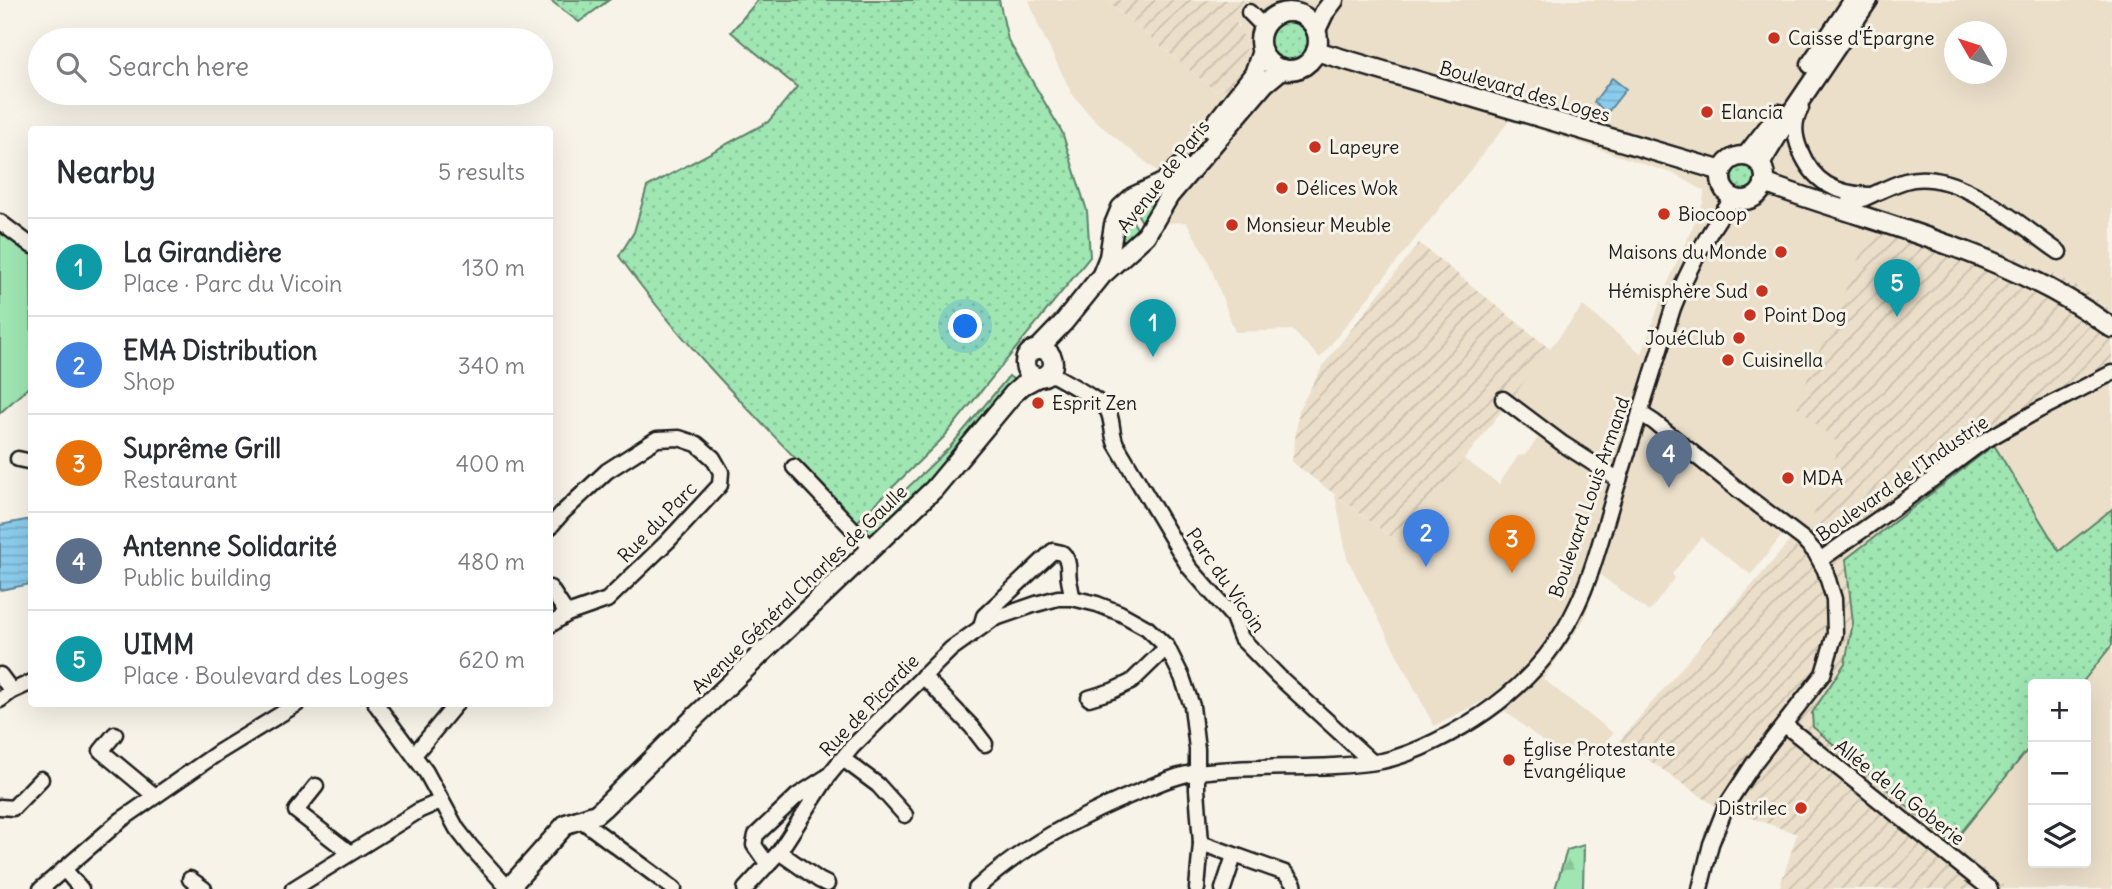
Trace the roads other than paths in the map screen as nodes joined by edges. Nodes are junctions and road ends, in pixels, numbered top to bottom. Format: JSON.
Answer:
{"nodes":[{"id":1,"x":1334,"y":0,"type":"edge"},
{"id":2,"x":1854,"y":0,"type":"edge"},
{"id":3,"x":1868,"y":0,"type":"edge"},
{"id":4,"x":1304,"y":7,"type":"edge"},
{"id":5,"x":1249,"y":12,"type":"dead end"},
{"id":6,"x":1264,"y":27,"type":"junction"},
{"id":7,"x":1316,"y":30,"type":"junction"},
{"id":8,"x":1262,"y":51,"type":"junction"},
{"id":9,"x":1316,"y":51,"type":"junction"},
{"id":10,"x":1282,"y":69,"type":"junction"},
{"id":11,"x":1818,"y":76,"type":"junction"},
{"id":12,"x":1753,"y":160,"type":"junction"},
{"id":13,"x":1722,"y":171,"type":"junction"},
{"id":14,"x":1765,"y":183,"type":"junction"},
{"id":15,"x":1871,"y":195,"type":"junction"},
{"id":16,"x":1733,"y":198,"type":"junction"},
{"id":17,"x":1838,"y":209,"type":"junction"},
{"id":18,"x":0,"y":222,"type":"edge"},
{"id":19,"x":28,"y":243,"type":"edge"},
{"id":20,"x":2059,"y":252,"type":"dead end"},
{"id":21,"x":1102,"y":275,"type":"junction"},
{"id":22,"x":2112,"y":328,"type":"edge"},
{"id":23,"x":1040,"y":365,"type":"junction"},
{"id":24,"x":2112,"y":373,"type":"edge"},
{"id":25,"x":1503,"y":398,"type":"dead end"},
{"id":26,"x":1640,"y":413,"type":"junction"},
{"id":27,"x":794,"y":467,"type":"dead end"},
{"id":28,"x":1619,"y":480,"type":"junction"},
{"id":29,"x":553,"y":524,"type":"edge"},
{"id":30,"x":869,"y":547,"type":"junction"},
{"id":31,"x":1820,"y":560,"type":"junction"},
{"id":32,"x":553,"y":593,"type":"edge"},
{"id":33,"x":1072,"y":598,"type":"junction"},
{"id":34,"x":567,"y":614,"type":"junction"},
{"id":35,"x":553,"y":623,"type":"edge"},
{"id":36,"x":982,"y":626,"type":"junction"},
{"id":37,"x":1167,"y":647,"type":"junction"},
{"id":38,"x":0,"y":675,"type":"edge"},
{"id":39,"x":923,"y":676,"type":"junction"},
{"id":40,"x":28,"y":684,"type":"edge"},
{"id":41,"x":6,"y":695,"type":"edge"},
{"id":42,"x":1089,"y":698,"type":"dead end"},
{"id":43,"x":293,"y":707,"type":"edge"},
{"id":44,"x":378,"y":707,"type":"edge"},
{"id":45,"x":454,"y":707,"type":"edge"},
{"id":46,"x":1785,"y":725,"type":"junction"},
{"id":47,"x":115,"y":734,"type":"dead end"},
{"id":48,"x":985,"y":744,"type":"dead end"},
{"id":49,"x":414,"y":755,"type":"junction"},
{"id":50,"x":843,"y":759,"type":"junction"},
{"id":51,"x":1372,"y":762,"type":"junction"},
{"id":52,"x":1197,"y":772,"type":"junction"},
{"id":53,"x":829,"y":775,"type":"junction"},
{"id":54,"x":41,"y":779,"type":"dead end"},
{"id":55,"x":316,"y":786,"type":"dead end"},
{"id":56,"x":155,"y":796,"type":"junction"},
{"id":57,"x":441,"y":801,"type":"junction"},
{"id":58,"x":0,"y":807,"type":"edge"},
{"id":59,"x":905,"y":815,"type":"dead end"},
{"id":60,"x":581,"y":820,"type":"junction"},
{"id":61,"x":1201,"y":843,"type":"junction"},
{"id":62,"x":779,"y":852,"type":"junction"},
{"id":63,"x":351,"y":853,"type":"junction"},
{"id":64,"x":1234,"y":856,"type":"junction"},
{"id":65,"x":768,"y":865,"type":"junction"},
{"id":66,"x":65,"y":869,"type":"junction"},
{"id":67,"x":190,"y":879,"type":"dead end"},
{"id":68,"x":827,"y":884,"type":"dead end"},
{"id":69,"x":41,"y":889,"type":"edge"},
{"id":70,"x":81,"y":889,"type":"edge"},
{"id":71,"x":204,"y":889,"type":"edge"},
{"id":72,"x":293,"y":889,"type":"edge"},
{"id":73,"x":507,"y":889,"type":"edge"},
{"id":74,"x":674,"y":889,"type":"edge"},
{"id":75,"x":745,"y":889,"type":"edge"},
{"id":76,"x":976,"y":889,"type":"edge"},
{"id":77,"x":1197,"y":889,"type":"edge"},
{"id":78,"x":1223,"y":889,"type":"edge"},
{"id":79,"x":1295,"y":889,"type":"edge"},
{"id":80,"x":1700,"y":889,"type":"edge"},
{"id":81,"x":1990,"y":889,"type":"edge"}],
"edges":[{"from":1,"to":7,"type":"main road"},
{"from":2,"to":12,"type":"main road"},
{"from":3,"to":11,"type":"main road"},
{"from":4,"to":6,"type":"main road"},
{"from":4,"to":7,"type":"main road"},
{"from":5,"to":6,"type":"street"},
{"from":6,"to":8,"type":"main road"},
{"from":7,"to":9,"type":"main road"},
{"from":8,"to":10,"type":"main road"},
{"from":8,"to":21,"type":"main road","name":"Avenue de Paris"},
{"from":9,"to":10,"type":"main road"},
{"from":9,"to":13,"type":"main road","name":"Boulevard des Loges"},
{"from":10,"to":21,"type":"main road","name":"Avenue de Paris"},
{"from":11,"to":12,"type":"main road"},
{"from":11,"to":15,"type":"street"},
{"from":12,"to":13,"type":"main road"},
{"from":12,"to":14,"type":"main road"},
{"from":13,"to":16,"type":"main road"},
{"from":14,"to":16,"type":"main road"},
{"from":14,"to":17,"type":"main road"},
{"from":15,"to":17,"type":"street"},
{"from":15,"to":20,"type":"street"},
{"from":16,"to":26,"type":"street","name":"Boulevard Louis Armand"},
{"from":17,"to":22,"type":"main road"},
{"from":18,"to":19,"type":"street"},
{"from":21,"to":23,"type":"main road","name":"Avenue de Paris"},
{"from":23,"to":30,"type":"main road","name":"Avenue Général Charles de Gaulle"},
{"from":23,"to":51,"type":"street","name":"Parc du Vicoin"},
{"from":24,"to":31,"type":"street","name":"Boulevard de l'Industrie"},
{"from":25,"to":28,"type":"street"},
{"from":26,"to":28,"type":"street","name":"Boulevard Louis Armand"},
{"from":26,"to":31,"type":"street"},
{"from":27,"to":30,"type":"street"},
{"from":28,"to":51,"type":"street","name":"Boulevard Louis Armand"},
{"from":29,"to":34,"type":"street","name":"Rue du Parc"},
{"from":30,"to":60,"type":"main road","name":"Avenue Général Charles de Gaulle"},
{"from":31,"to":46,"type":"street","name":"Boulevard de l'Industrie"},
{"from":32,"to":34,"type":"street"},
{"from":33,"to":36,"type":"street","name":"Rue de Picardie"},
{"from":33,"to":36,"type":"street","name":"Rue de Picardie"},
{"from":33,"to":37,"type":"street","name":"Rue de Picardie"},
{"from":34,"to":35,"type":"street","name":"Rue du Parc"},
{"from":36,"to":39,"type":"street","name":"Rue de Picardie"},
{"from":37,"to":42,"type":"street"},
{"from":37,"to":52,"type":"street","name":"Rue de Picardie"},
{"from":38,"to":41,"type":"street"},
{"from":39,"to":48,"type":"street"},
{"from":39,"to":50,"type":"street","name":"Rue de Picardie"},
{"from":40,"to":41,"type":"street"},
{"from":43,"to":56,"type":"street"},
{"from":44,"to":49,"type":"street"},
{"from":45,"to":49,"type":"street"},
{"from":46,"to":80,"type":"street","name":"Boulevard de l'Industrie"},
{"from":46,"to":81,"type":"street","name":"Allée de la Goberie"},
{"from":47,"to":56,"type":"street"},
{"from":49,"to":57,"type":"street"},
{"from":50,"to":53,"type":"street","name":"Rue de Picardie"},
{"from":50,"to":59,"type":"street"},
{"from":51,"to":52,"type":"street","name":"Boulevard Louis Armand"},
{"from":52,"to":61,"type":"street","name":"Rue de Picardie"},
{"from":52,"to":76,"type":"street","name":"Boulevard Louis Armand"},
{"from":53,"to":62,"type":"street","name":"Rue de Picardie"},
{"from":53,"to":65,"type":"street"},
{"from":54,"to":58,"type":"street"},
{"from":55,"to":63,"type":"street"},
{"from":56,"to":66,"type":"street"},
{"from":57,"to":63,"type":"street"},
{"from":57,"to":73,"type":"street"},
{"from":60,"to":73,"type":"main road","name":"Avenue Général Charles de Gaulle"},
{"from":60,"to":74,"type":"street"},
{"from":61,"to":64,"type":"street"},
{"from":61,"to":77,"type":"street","name":"Rue de Picardie"},
{"from":62,"to":65,"type":"street","name":"Rue de Picardie"},
{"from":62,"to":68,"type":"street"},
{"from":63,"to":72,"type":"street"},
{"from":64,"to":78,"type":"street"},
{"from":64,"to":79,"type":"street"},
{"from":65,"to":75,"type":"street","name":"Rue de Picardie"},
{"from":66,"to":69,"type":"street"},
{"from":66,"to":70,"type":"street"},
{"from":67,"to":71,"type":"street"}]}
